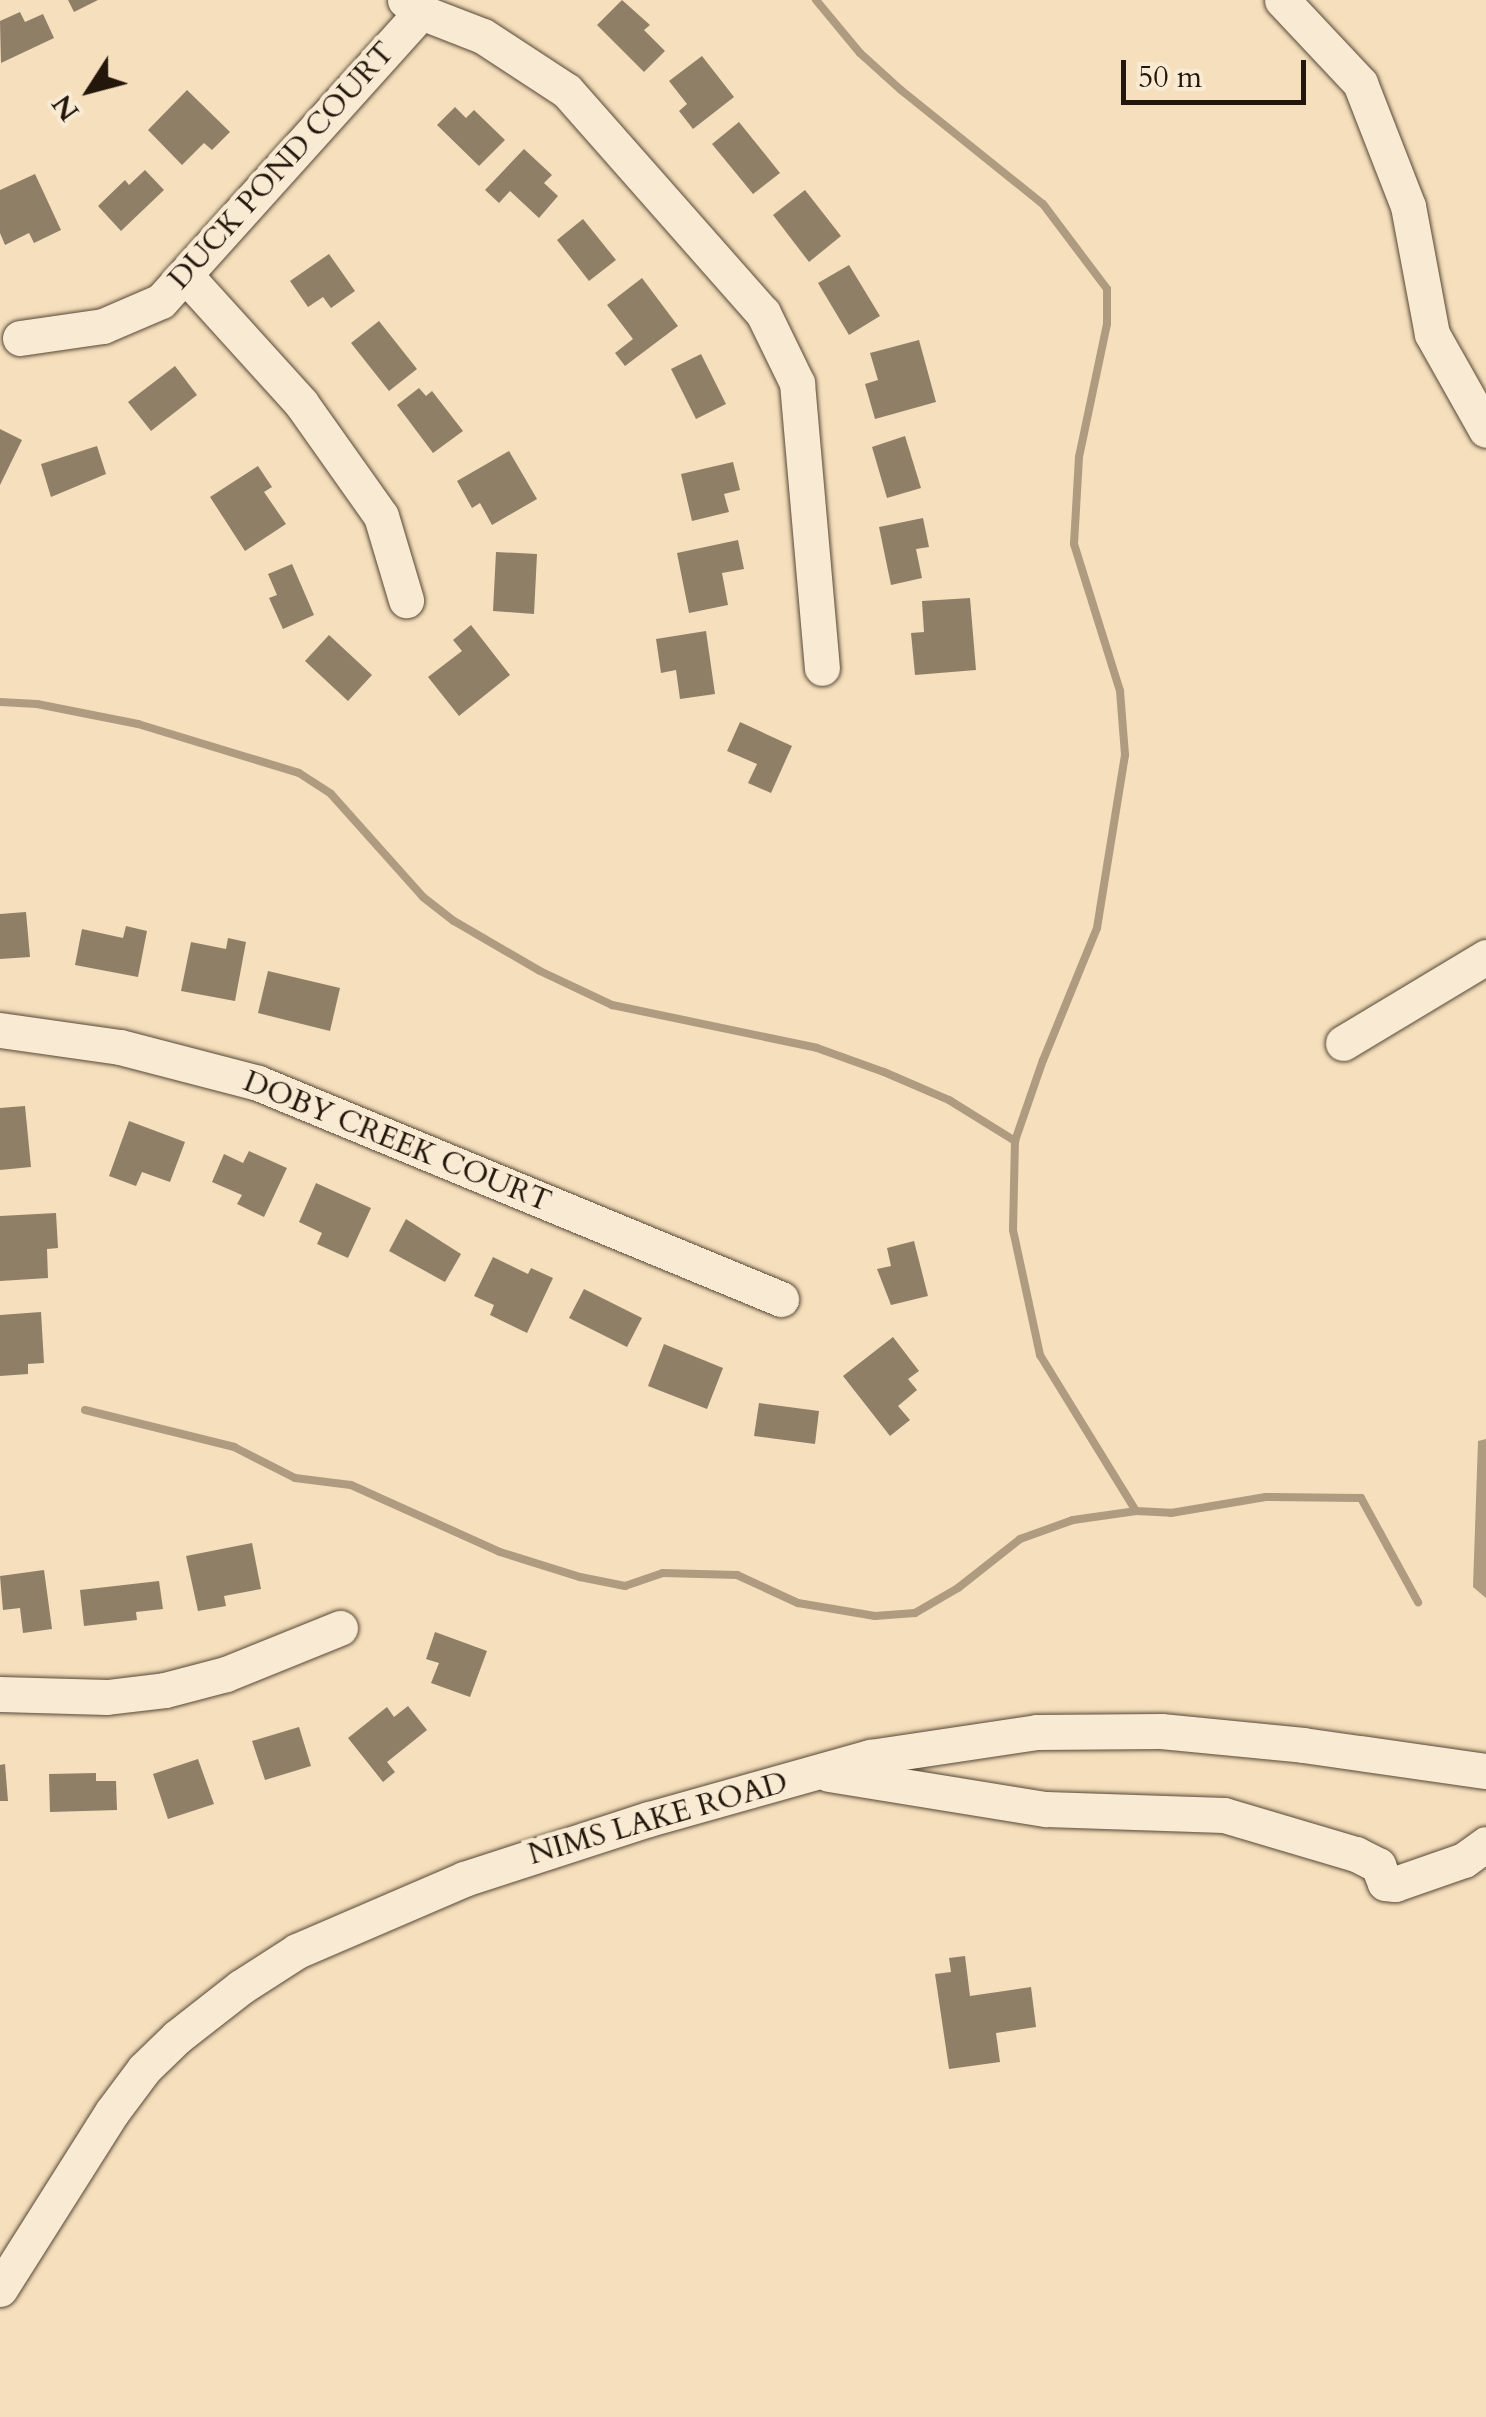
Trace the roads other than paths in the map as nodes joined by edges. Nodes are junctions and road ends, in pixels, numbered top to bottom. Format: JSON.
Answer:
{"nodes":[{"id":1,"x":1282,"y":0,"type":"edge"},
{"id":2,"x":413,"y":6,"type":"edge"},
{"id":3,"x":186,"y":276,"type":"junction"},
{"id":4,"x":20,"y":338,"type":"dead end"},
{"id":5,"x":1486,"y":430,"type":"edge"},
{"id":6,"x":406,"y":600,"type":"dead end"},
{"id":7,"x":822,"y":668,"type":"dead end"},
{"id":8,"x":1486,"y":957,"type":"edge"},
{"id":9,"x":0,"y":1030,"type":"edge"},
{"id":10,"x":1342,"y":1043,"type":"dead end"},
{"id":11,"x":781,"y":1299,"type":"dead end"},
{"id":12,"x":340,"y":1628,"type":"dead end"},
{"id":13,"x":0,"y":1694,"type":"edge"},
{"id":14,"x":819,"y":1772,"type":"junction"},
{"id":15,"x":1486,"y":1772,"type":"edge"},
{"id":16,"x":1486,"y":1844,"type":"edge"},
{"id":17,"x":0,"y":2289,"type":"edge"}],
"edges":[{"from":1,"to":5,"type":"street"},
{"from":2,"to":3,"type":"street","name":"DUCK POND COURT"},
{"from":2,"to":7,"type":"street"},
{"from":3,"to":4,"type":"street","name":"DUCK POND COURT"},
{"from":3,"to":6,"type":"street"},
{"from":8,"to":10,"type":"street"},
{"from":9,"to":11,"type":"street","name":"DOBY CREEK COURT"},
{"from":12,"to":13,"type":"street"},
{"from":14,"to":15,"type":"street","name":"NIMS LAKE ROAD"},
{"from":14,"to":16,"type":"street"},
{"from":14,"to":17,"type":"street","name":"NIMS LAKE ROAD"}]}
